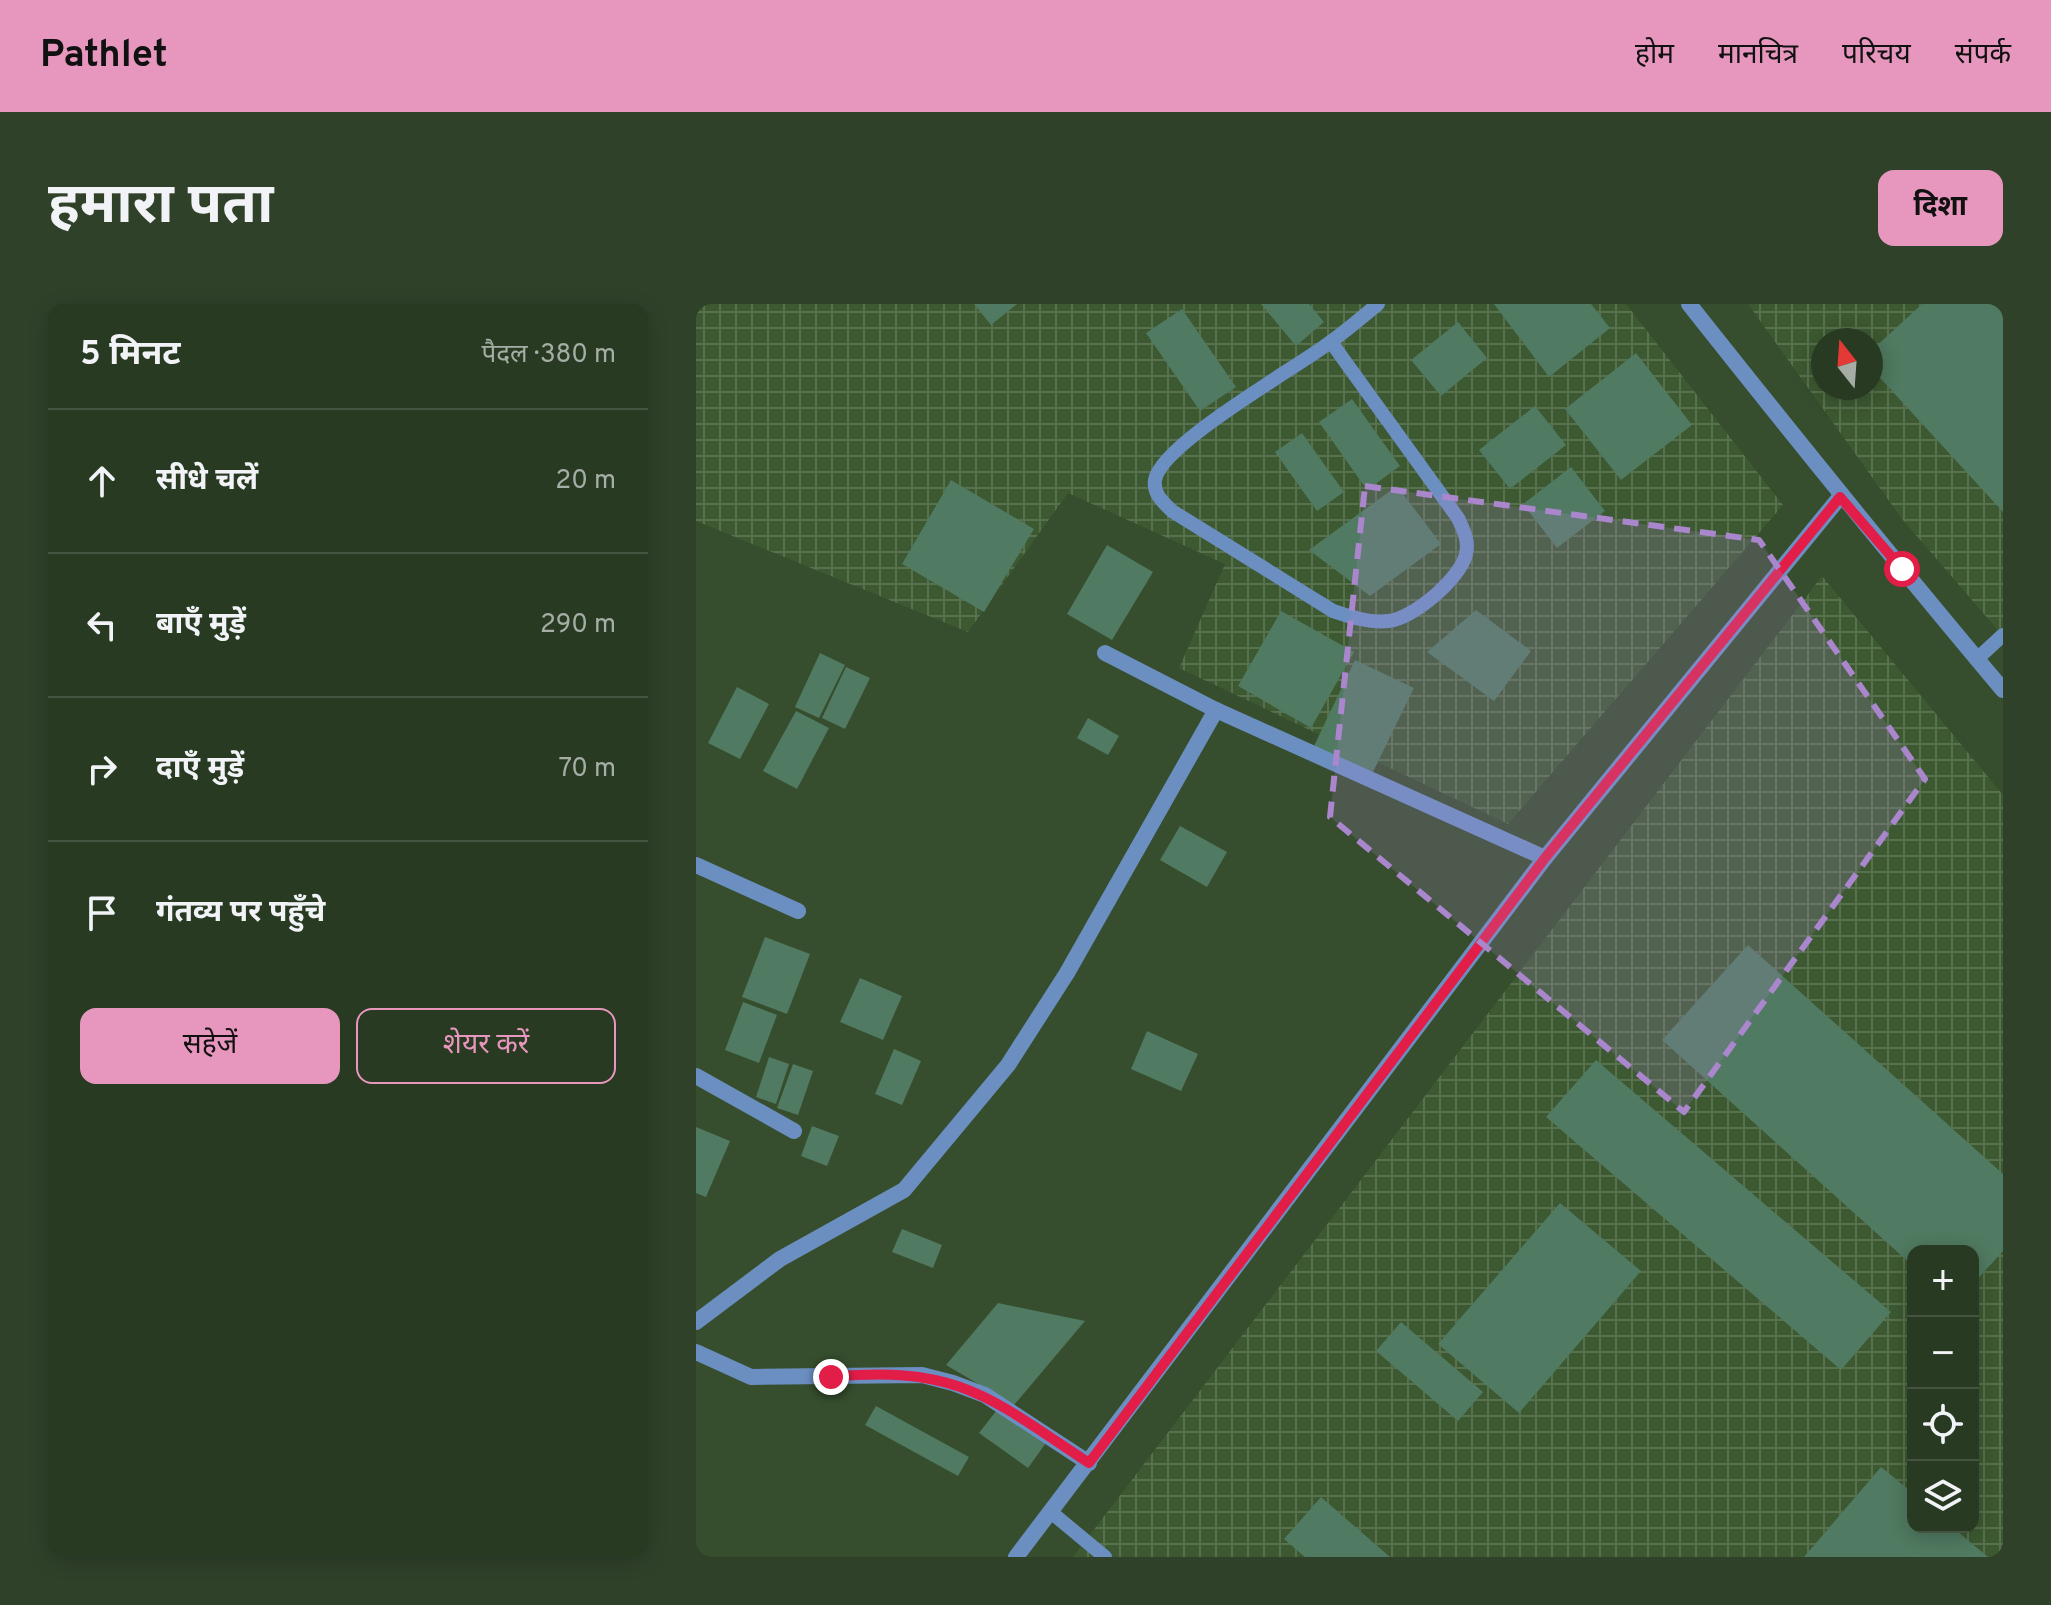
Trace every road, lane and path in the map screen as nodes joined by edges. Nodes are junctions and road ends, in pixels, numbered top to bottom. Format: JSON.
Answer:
{"nodes":[{"id":1,"x":1378,"y":304,"type":"edge"},
{"id":2,"x":1689,"y":304,"type":"edge"},
{"id":3,"x":1331,"y":342,"type":"junction"},
{"id":4,"x":1840,"y":497,"type":"junction"},
{"id":5,"x":2003,"y":635,"type":"edge"},
{"id":6,"x":1105,"y":653,"type":"dead end"},
{"id":7,"x":1977,"y":659,"type":"junction"},
{"id":8,"x":2003,"y":690,"type":"edge"},
{"id":9,"x":1216,"y":710,"type":"junction"},
{"id":10,"x":1545,"y":858,"type":"junction"},
{"id":11,"x":696,"y":865,"type":"edge"},
{"id":12,"x":798,"y":911,"type":"dead end"},
{"id":13,"x":696,"y":1076,"type":"edge"},
{"id":14,"x":794,"y":1131,"type":"dead end"},
{"id":15,"x":696,"y":1322,"type":"edge"},
{"id":16,"x":696,"y":1352,"type":"edge"},
{"id":17,"x":1089,"y":1463,"type":"junction"},
{"id":18,"x":1052,"y":1513,"type":"junction"},
{"id":19,"x":1016,"y":1557,"type":"edge"},
{"id":20,"x":1105,"y":1557,"type":"edge"}],
"edges":[{"from":1,"to":3,"type":"lane"},
{"from":2,"to":4,"type":"street"},
{"from":3,"to":3,"type":"lane"},
{"from":4,"to":7,"type":"street"},
{"from":4,"to":10,"type":"street"},
{"from":5,"to":7,"type":"lane"},
{"from":6,"to":9,"type":"street"},
{"from":7,"to":8,"type":"street"},
{"from":9,"to":10,"type":"street"},
{"from":9,"to":15,"type":"street"},
{"from":10,"to":17,"type":"street"},
{"from":11,"to":12,"type":"street"},
{"from":13,"to":14,"type":"street"},
{"from":16,"to":17,"type":"street"},
{"from":17,"to":18,"type":"street"},
{"from":18,"to":19,"type":"street"},
{"from":18,"to":20,"type":"lane"}]}
